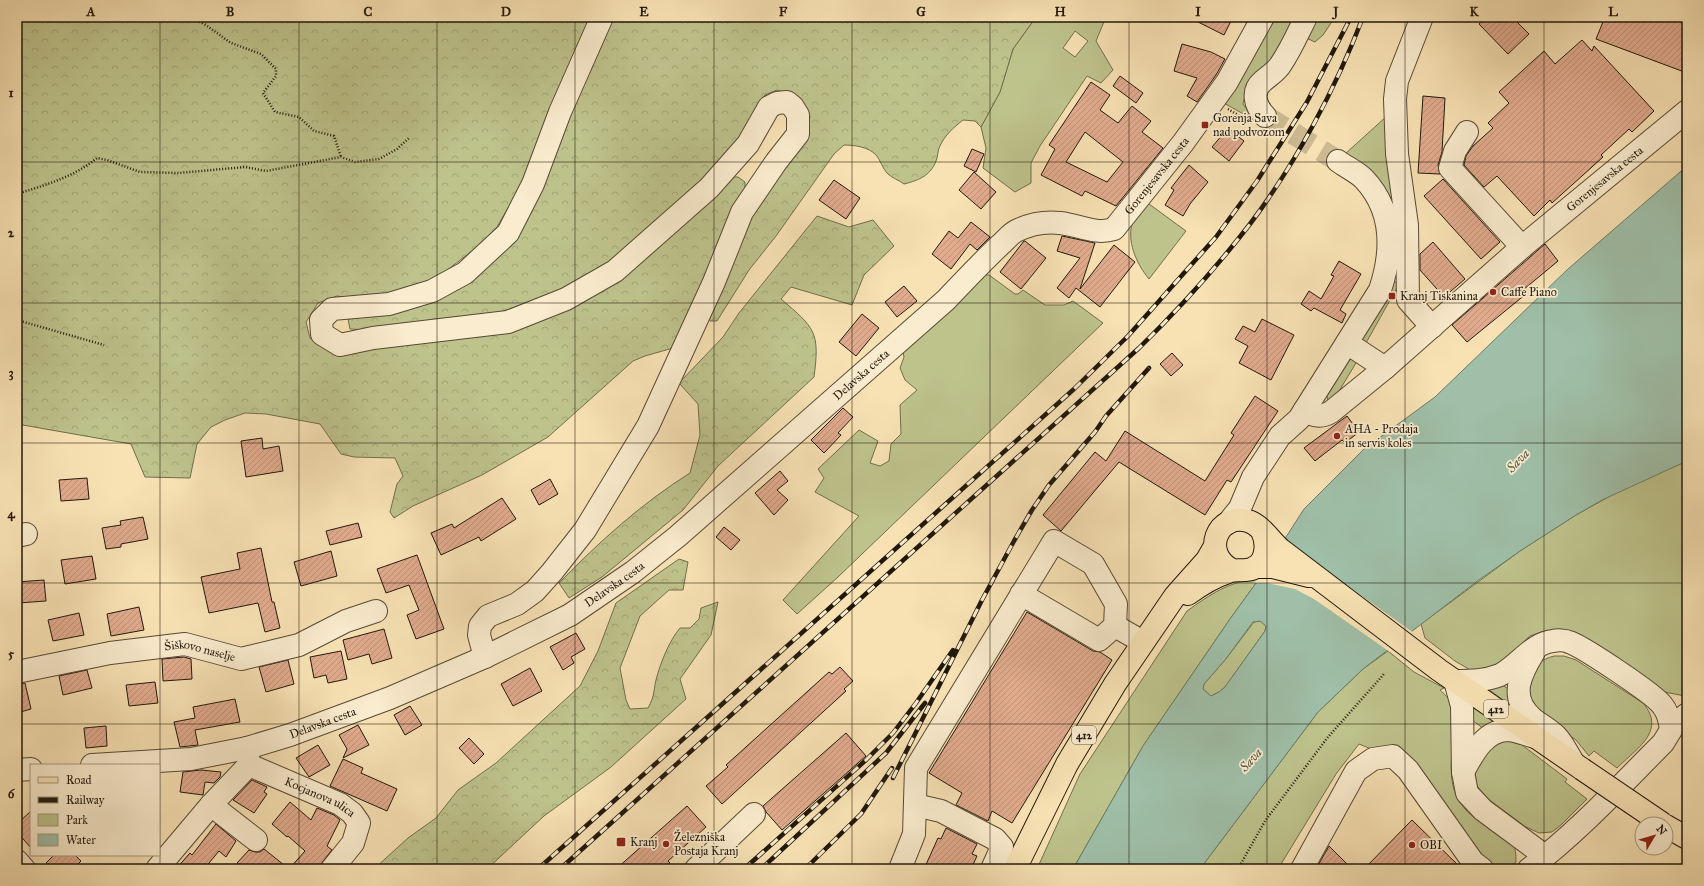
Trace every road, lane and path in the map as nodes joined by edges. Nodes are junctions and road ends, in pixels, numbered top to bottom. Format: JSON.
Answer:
{"nodes":[{"id":1,"x":164,"y":17,"type":"edge"},
{"id":2,"x":602,"y":17,"type":"edge"},
{"id":3,"x":1263,"y":17,"type":"edge"},
{"id":4,"x":1306,"y":17,"type":"edge"},
{"id":5,"x":1422,"y":17,"type":"edge"},
{"id":6,"x":1226,"y":108,"type":"dead end"},
{"id":7,"x":1687,"y":111,"type":"edge"},
{"id":8,"x":1255,"y":118,"type":"joint"},
{"id":9,"x":1467,"y":132,"type":"dead end"},
{"id":10,"x":408,"y":138,"type":"dead end"},
{"id":11,"x":341,"y":157,"type":"junction"},
{"id":12,"x":1338,"y":161,"type":"tunnel mouth"},
{"id":13,"x":17,"y":194,"type":"edge"},
{"id":14,"x":1040,"y":222,"type":"joint"},
{"id":15,"x":1522,"y":247,"type":"junction"},
{"id":16,"x":17,"y":320,"type":"edge"},
{"id":17,"x":1432,"y":327,"type":"junction"},
{"id":18,"x":1347,"y":343,"type":"junction"},
{"id":19,"x":104,"y":345,"type":"dead end"},
{"id":20,"x":1385,"y":368,"type":"junction"},
{"id":21,"x":1301,"y":415,"type":"junction"},
{"id":22,"x":1250,"y":526,"type":"junction"},
{"id":23,"x":1215,"y":546,"type":"junction"},
{"id":24,"x":1255,"y":567,"type":"junction"},
{"id":25,"x":1232,"y":570,"type":"junction"},
{"id":26,"x":1322,"y":580,"type":"junction"},
{"id":27,"x":1021,"y":594,"type":"junction"},
{"id":28,"x":1167,"y":610,"type":"junction"},
{"id":29,"x":376,"y":611,"type":"dead end"},
{"id":30,"x":1116,"y":626,"type":"junction"},
{"id":31,"x":1144,"y":642,"type":"junction"},
{"id":32,"x":1537,"y":647,"type":"junction"},
{"id":33,"x":484,"y":657,"type":"junction"},
{"id":34,"x":17,"y":672,"type":"edge"},
{"id":35,"x":1384,"y":674,"type":"dead end"},
{"id":36,"x":1447,"y":675,"type":"junction"},
{"id":37,"x":1681,"y":720,"type":"edge"},
{"id":38,"x":1538,"y":738,"type":"junction"},
{"id":39,"x":248,"y":756,"type":"junction"},
{"id":40,"x":108,"y":764,"type":"edge"},
{"id":41,"x":1577,"y":766,"type":"junction"},
{"id":42,"x":30,"y":769,"type":"edge"},
{"id":43,"x":17,"y":770,"type":"edge"},
{"id":44,"x":1463,"y":772,"type":"junction"},
{"id":45,"x":211,"y":805,"type":"junction"},
{"id":46,"x":915,"y":805,"type":"junction"},
{"id":47,"x":754,"y":814,"type":"dead end"},
{"id":48,"x":1651,"y":816,"type":"edge"},
{"id":49,"x":1674,"y":831,"type":"edge"},
{"id":50,"x":1687,"y":838,"type":"edge"},
{"id":51,"x":256,"y":840,"type":"dead end"},
{"id":52,"x":17,"y":861,"type":"edge"},
{"id":53,"x":1537,"y":863,"type":"edge"},
{"id":54,"x":24,"y":869,"type":"edge"},
{"id":55,"x":156,"y":869,"type":"edge"},
{"id":56,"x":332,"y":869,"type":"edge"},
{"id":57,"x":696,"y":869,"type":"edge"},
{"id":58,"x":900,"y":869,"type":"edge"},
{"id":59,"x":992,"y":869,"type":"edge"},
{"id":60,"x":1015,"y":869,"type":"edge"},
{"id":61,"x":1238,"y":869,"type":"edge"},
{"id":62,"x":1302,"y":869,"type":"edge"},
{"id":63,"x":1482,"y":869,"type":"edge"}],
"edges":[{"from":1,"to":11,"type":"path"},
{"from":2,"to":33,"type":"street"},
{"from":3,"to":14,"type":"street","name":"Gorenjesavska cesta"},
{"from":4,"to":8,"type":"street"},
{"from":5,"to":17,"type":"street"},
{"from":6,"to":8,"type":"path"},
{"from":7,"to":15,"type":"street","name":"Gorenjesavska cesta"},
{"from":9,"to":15,"type":"street"},
{"from":10,"to":11,"type":"path"},
{"from":11,"to":13,"type":"path"},
{"from":12,"to":18,"type":"street"},
{"from":14,"to":33,"type":"street","name":"Delavska cesta"},
{"from":15,"to":17,"type":"street","name":"Gorenjesavska cesta"},
{"from":16,"to":19,"type":"path"},
{"from":17,"to":20,"type":"street","name":"Gorenjesavska cesta"},
{"from":18,"to":20,"type":"street"},
{"from":18,"to":21,"type":"street"},
{"from":20,"to":21,"type":"street","name":"Gorenjesavska cesta"},
{"from":21,"to":22,"type":"street"},
{"from":21,"to":22,"type":"street"},
{"from":22,"to":23,"type":"main road","number":"412"},
{"from":22,"to":24,"type":"main road"},
{"from":22,"to":26,"type":"main road","number":"412"},
{"from":23,"to":25,"type":"main road"},
{"from":23,"to":28,"type":"main road","number":"412"},
{"from":24,"to":25,"type":"main road","number":"412"},
{"from":24,"to":26,"type":"main road","number":"412"},
{"from":25,"to":28,"type":"main road","number":"412"},
{"from":26,"to":36,"type":"main road","number":"412"},
{"from":27,"to":30,"type":"street"},
{"from":27,"to":30,"type":"street"},
{"from":27,"to":46,"type":"street"},
{"from":28,"to":31,"type":"main road","number":"412"},
{"from":29,"to":34,"type":"street","name":"Šiškovo naselje"},
{"from":30,"to":31,"type":"street"},
{"from":31,"to":60,"type":"main road","number":"412"},
{"from":32,"to":36,"type":"street"},
{"from":32,"to":37,"type":"street"},
{"from":32,"to":41,"type":"street"},
{"from":33,"to":39,"type":"street","name":"Delavska cesta"},
{"from":35,"to":61,"type":"path"},
{"from":36,"to":38,"type":"main road","number":"412"},
{"from":36,"to":44,"type":"street"},
{"from":37,"to":53,"type":"street"},
{"from":38,"to":41,"type":"main road","number":"412"},
{"from":38,"to":44,"type":"street"},
{"from":39,"to":40,"type":"street","name":"Delavska cesta"},
{"from":39,"to":45,"type":"street"},
{"from":39,"to":56,"type":"street","name":"Kocjanova ulica"},
{"from":41,"to":48,"type":"main road","number":"412","bridge":true},
{"from":42,"to":43,"type":"street"},
{"from":44,"to":53,"type":"street"},
{"from":45,"to":51,"type":"street"},
{"from":45,"to":55,"type":"street"},
{"from":46,"to":58,"type":"street"},
{"from":46,"to":59,"type":"street"},
{"from":47,"to":57,"type":"street"},
{"from":49,"to":50,"type":"main road"},
{"from":52,"to":54,"type":"street"},
{"from":62,"to":63,"type":"street"}]}
